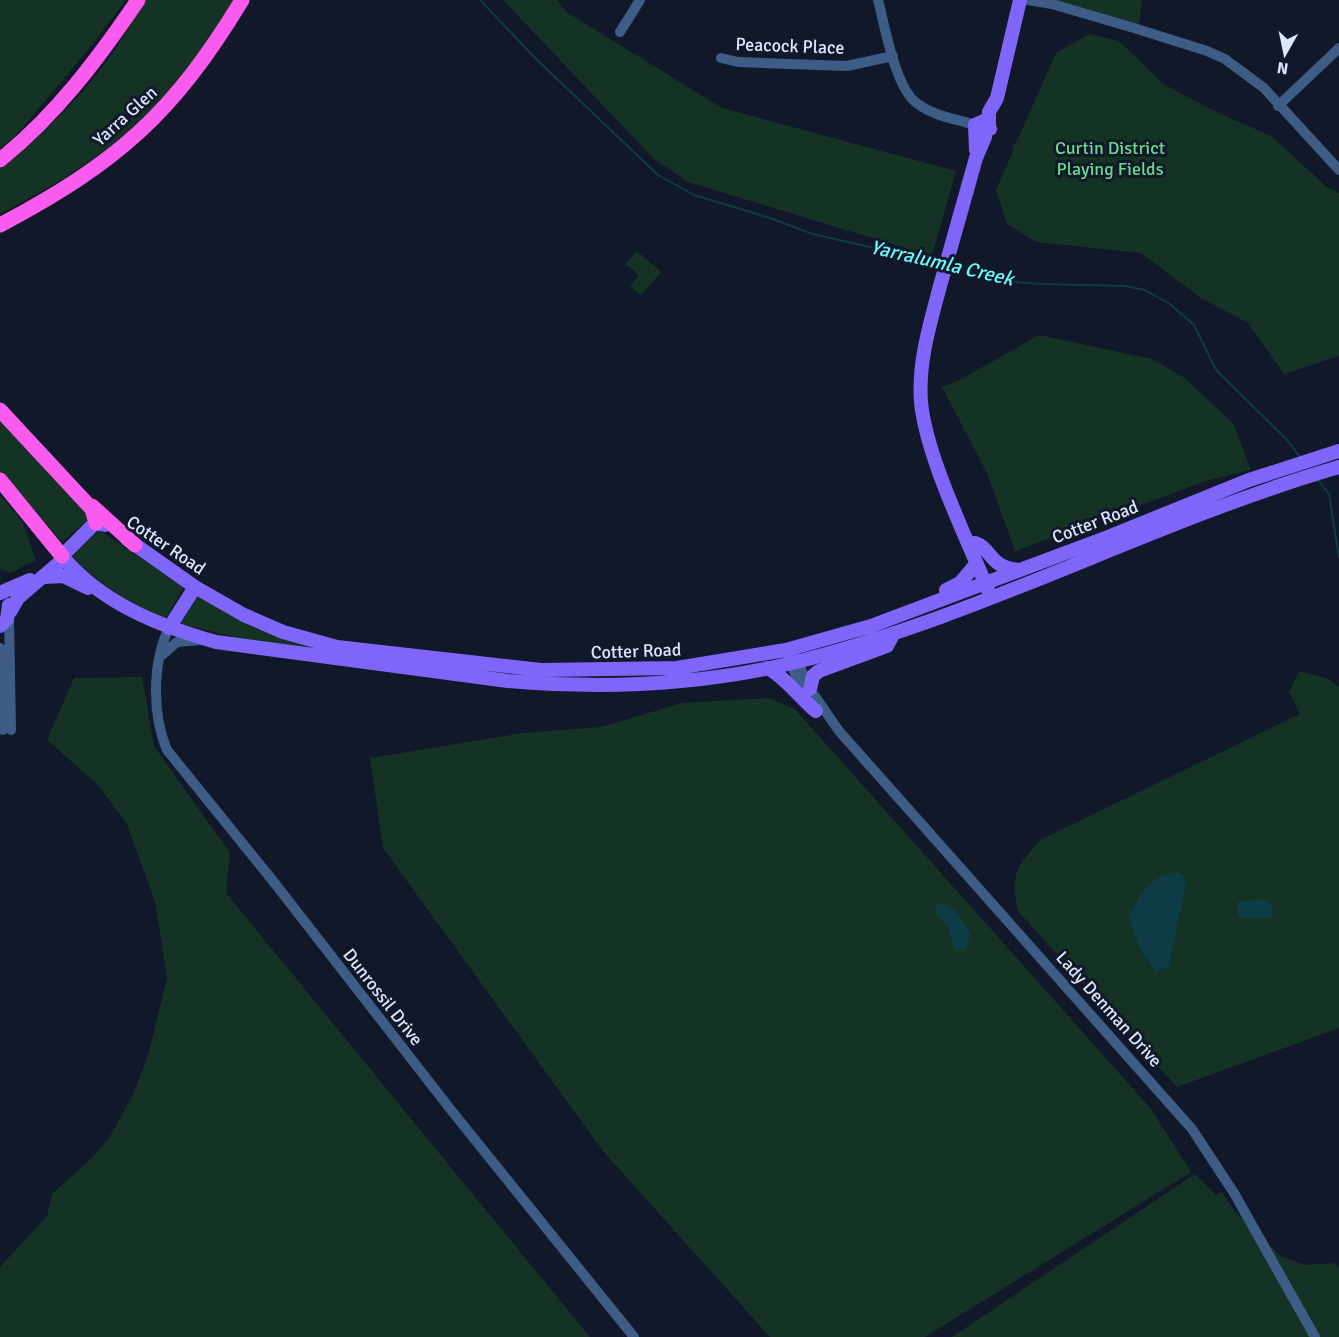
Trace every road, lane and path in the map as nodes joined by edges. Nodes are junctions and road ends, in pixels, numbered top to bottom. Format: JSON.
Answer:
{"nodes":[{"id":1,"x":138,"y":0,"type":"edge"},
{"id":2,"x":242,"y":0,"type":"edge"},
{"id":3,"x":640,"y":0,"type":"edge"},
{"id":4,"x":878,"y":0,"type":"edge"},
{"id":5,"x":1020,"y":0,"type":"edge"},
{"id":6,"x":1028,"y":0,"type":"edge"},
{"id":7,"x":1050,"y":2,"type":"edge"},
{"id":8,"x":620,"y":32,"type":"dead end"},
{"id":9,"x":1338,"y":49,"type":"edge"},
{"id":10,"x":893,"y":56,"type":"junction"},
{"id":11,"x":721,"y":58,"type":"dead end"},
{"id":12,"x":1278,"y":106,"type":"junction"},
{"id":13,"x":981,"y":129,"type":"junction"},
{"id":14,"x":0,"y":160,"type":"edge"},
{"id":15,"x":1339,"y":170,"type":"edge"},
{"id":16,"x":0,"y":225,"type":"edge"},
{"id":17,"x":0,"y":410,"type":"edge"},
{"id":18,"x":1339,"y":451,"type":"edge"},
{"id":19,"x":1333,"y":469,"type":"edge"},
{"id":20,"x":0,"y":480,"type":"edge"},
{"id":21,"x":82,"y":498,"type":"junction"},
{"id":22,"x":96,"y":523,"type":"junction"},
{"id":23,"x":970,"y":539,"type":"junction"},
{"id":24,"x":135,"y":545,"type":"junction"},
{"id":25,"x":62,"y":556,"type":"junction"},
{"id":26,"x":976,"y":564,"type":"junction"},
{"id":27,"x":1021,"y":570,"type":"junction"},
{"id":28,"x":45,"y":577,"type":"junction"},
{"id":29,"x":988,"y":581,"type":"junction"},
{"id":30,"x":195,"y":587,"type":"junction"},
{"id":31,"x":0,"y":594,"type":"edge"},
{"id":32,"x":994,"y":595,"type":"junction"},
{"id":33,"x":114,"y":601,"type":"junction"},
{"id":34,"x":6,"y":618,"type":"edge"},
{"id":35,"x":886,"y":620,"type":"junction"},
{"id":36,"x":169,"y":628,"type":"junction"},
{"id":37,"x":894,"y":633,"type":"junction"},
{"id":38,"x":216,"y":642,"type":"junction"},
{"id":39,"x":0,"y":648,"type":"edge"},
{"id":40,"x":792,"y":656,"type":"junction"},
{"id":41,"x":161,"y":657,"type":"junction"},
{"id":42,"x":767,"y":668,"type":"junction"},
{"id":43,"x":810,"y":689,"type":"junction"},
{"id":44,"x":816,"y":711,"type":"junction"},
{"id":45,"x":839,"y":732,"type":"junction"},
{"id":46,"x":634,"y":1337,"type":"edge"},
{"id":47,"x":1315,"y":1337,"type":"edge"}],
"edges":[{"from":1,"to":14,"type":"highway"},
{"from":2,"to":16,"type":"highway","name":"Yarra Glen"},
{"from":3,"to":8,"type":"street"},
{"from":4,"to":10,"type":"street"},
{"from":5,"to":13,"type":"main road"},
{"from":6,"to":7,"type":"street"},
{"from":7,"to":12,"type":"street"},
{"from":9,"to":12,"type":"street"},
{"from":10,"to":11,"type":"street","name":"Peacock Place"},
{"from":10,"to":13,"type":"street"},
{"from":12,"to":15,"type":"street"},
{"from":13,"to":23,"type":"main road"},
{"from":17,"to":21,"type":"highway"},
{"from":18,"to":27,"type":"main road","name":"Cotter Road"},
{"from":19,"to":32,"type":"main road","name":"Cotter Road"},
{"from":20,"to":25,"type":"highway"},
{"from":21,"to":22,"type":"highway"},
{"from":21,"to":24,"type":"highway"},
{"from":22,"to":24,"type":"main road","name":"Cotter Road"},
{"from":22,"to":25,"type":"main road"},
{"from":23,"to":26,"type":"main road"},
{"from":23,"to":27,"type":"main road"},
{"from":23,"to":29,"type":"main road"},
{"from":24,"to":30,"type":"main road","name":"Cotter Road"},
{"from":25,"to":28,"type":"main road"},
{"from":25,"to":31,"type":"main road"},
{"from":25,"to":33,"type":"main road","name":"Cotter Road"},
{"from":26,"to":29,"type":"main road"},
{"from":26,"to":35,"type":"main road"},
{"from":27,"to":29,"type":"main road","name":"Cotter Road"},
{"from":28,"to":33,"type":"main road"},
{"from":28,"to":34,"type":"main road"},
{"from":29,"to":32,"type":"main road"},
{"from":29,"to":35,"type":"main road","name":"Cotter Road"},
{"from":30,"to":36,"type":"main road"},
{"from":30,"to":40,"type":"main road","name":"Cotter Road"},
{"from":31,"to":34,"type":"main road"},
{"from":32,"to":37,"type":"main road","name":"Cotter Road"},
{"from":33,"to":36,"type":"main road","name":"Cotter Road"},
{"from":34,"to":39,"type":"street"},
{"from":35,"to":40,"type":"main road","name":"Cotter Road"},
{"from":36,"to":38,"type":"main road","name":"Cotter Road"},
{"from":36,"to":41,"type":"street","name":"Dunrossil Drive"},
{"from":37,"to":40,"type":"main road","name":"Cotter Road"},
{"from":37,"to":43,"type":"main road"},
{"from":38,"to":41,"type":"street"},
{"from":38,"to":42,"type":"main road","name":"Cotter Road"},
{"from":40,"to":42,"type":"main road","name":"Cotter Road"},
{"from":40,"to":43,"type":"street","name":"Lady Denman Drive"},
{"from":40,"to":44,"type":"street","name":"Lady Denman Drive"},
{"from":41,"to":46,"type":"street","name":"Dunrossil Drive"},
{"from":42,"to":44,"type":"main road"},
{"from":43,"to":45,"type":"street","name":"Lady Denman Drive"},
{"from":44,"to":45,"type":"street","name":"Lady Denman Drive"},
{"from":45,"to":47,"type":"street","name":"Lady Denman Drive"}]}
